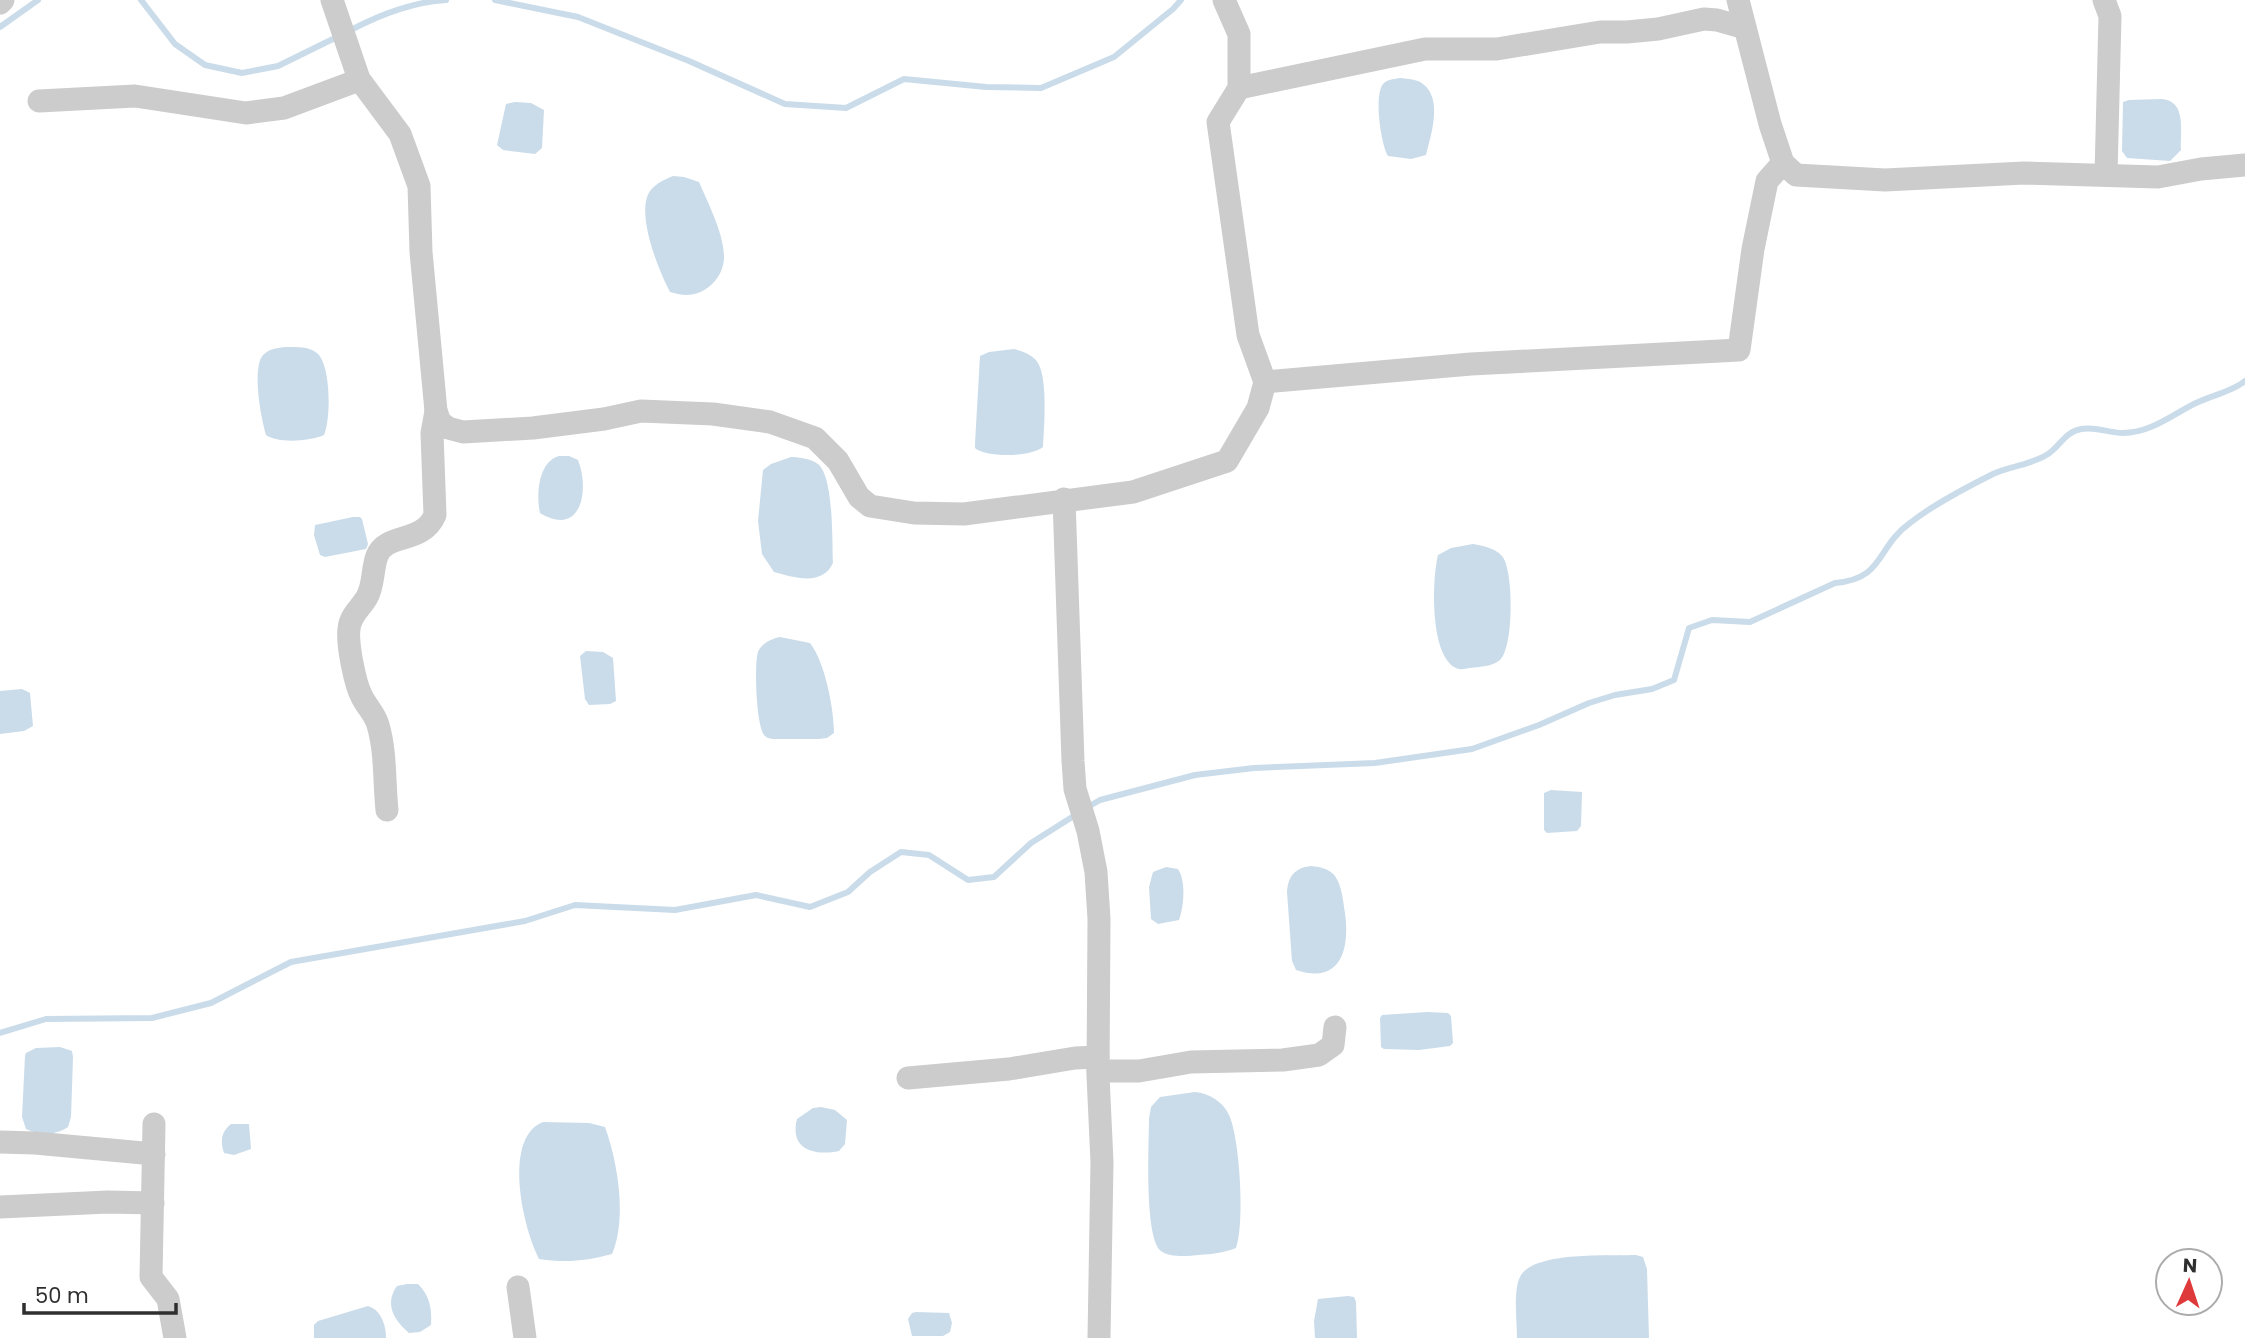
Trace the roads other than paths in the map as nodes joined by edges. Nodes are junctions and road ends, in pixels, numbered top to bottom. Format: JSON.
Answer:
{"nodes":[{"id":1,"x":332,"y":0,"type":"edge"},
{"id":2,"x":1224,"y":0,"type":"edge"},
{"id":3,"x":1738,"y":0,"type":"edge"},
{"id":4,"x":2104,"y":0,"type":"edge"},
{"id":5,"x":1745,"y":28,"type":"junction"},
{"id":6,"x":359,"y":80,"type":"junction"},
{"id":7,"x":1239,"y":88,"type":"junction"},
{"id":8,"x":39,"y":101,"type":"dead end"},
{"id":9,"x":1783,"y":163,"type":"junction"},
{"id":10,"x":2245,"y":165,"type":"edge"},
{"id":11,"x":2106,"y":176,"type":"junction"},
{"id":12,"x":1265,"y":382,"type":"junction"},
{"id":13,"x":436,"y":411,"type":"junction"},
{"id":14,"x":1064,"y":499,"type":"junction"},
{"id":15,"x":387,"y":810,"type":"dead end"},
{"id":16,"x":1335,"y":1027,"type":"dead end"},
{"id":17,"x":1098,"y":1064,"type":"junction"},
{"id":18,"x":908,"y":1079,"type":"dead end"},
{"id":19,"x":154,"y":1124,"type":"dead end"},
{"id":20,"x":0,"y":1142,"type":"edge"},
{"id":21,"x":154,"y":1154,"type":"junction"},
{"id":22,"x":153,"y":1203,"type":"junction"},
{"id":23,"x":0,"y":1207,"type":"edge"},
{"id":24,"x":518,"y":1287,"type":"dead end"},
{"id":25,"x":175,"y":1338,"type":"edge"},
{"id":26,"x":525,"y":1338,"type":"edge"},
{"id":27,"x":1099,"y":1338,"type":"edge"}],
"edges":[{"from":1,"to":6,"type":"street"},
{"from":2,"to":7,"type":"street"},
{"from":3,"to":5,"type":"street"},
{"from":4,"to":11,"type":"street"},
{"from":5,"to":7,"type":"street"},
{"from":5,"to":9,"type":"street"},
{"from":6,"to":8,"type":"street"},
{"from":6,"to":13,"type":"street"},
{"from":7,"to":12,"type":"street"},
{"from":9,"to":11,"type":"street"},
{"from":9,"to":12,"type":"street"},
{"from":10,"to":11,"type":"street"},
{"from":12,"to":14,"type":"street"},
{"from":13,"to":14,"type":"street"},
{"from":13,"to":15,"type":"street"},
{"from":14,"to":17,"type":"street"},
{"from":16,"to":17,"type":"street"},
{"from":17,"to":18,"type":"street"},
{"from":17,"to":27,"type":"street"},
{"from":19,"to":21,"type":"street"},
{"from":20,"to":21,"type":"street"},
{"from":21,"to":22,"type":"street"},
{"from":22,"to":23,"type":"street"},
{"from":22,"to":25,"type":"street"},
{"from":24,"to":26,"type":"street"}]}
